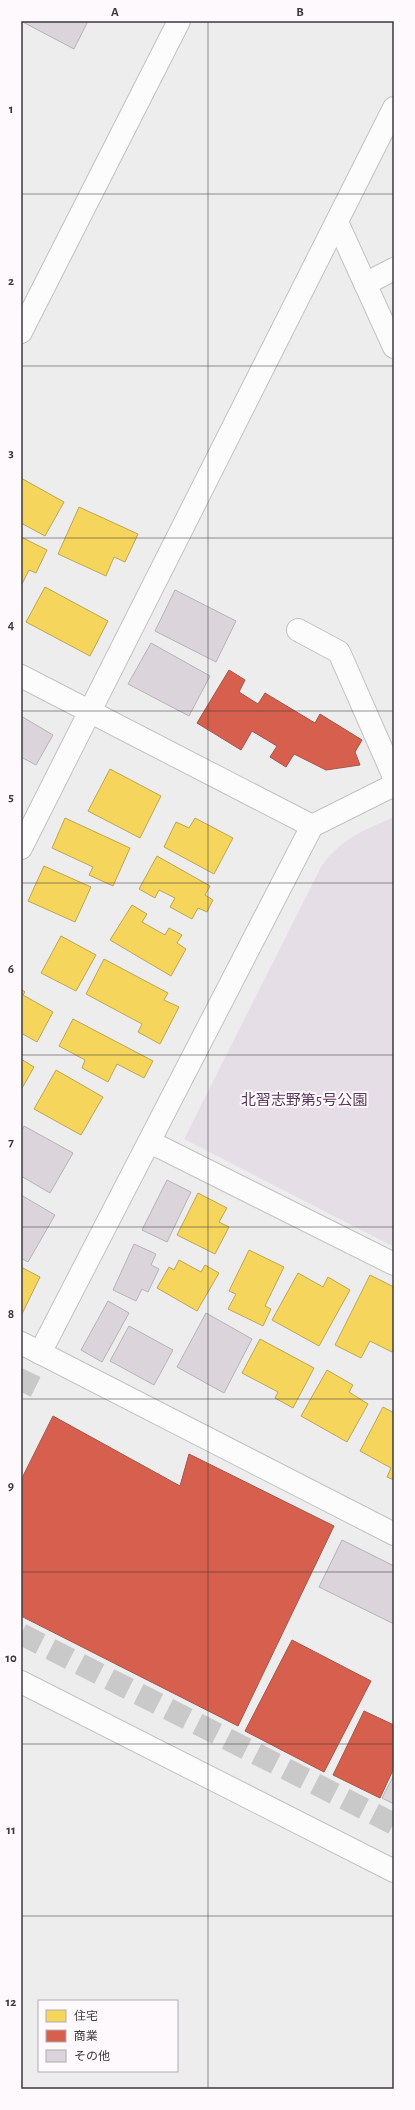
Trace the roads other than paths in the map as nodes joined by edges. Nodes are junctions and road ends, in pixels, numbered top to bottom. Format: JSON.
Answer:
{"nodes":[{"id":1,"x":179,"y":21,"type":"edge"},
{"id":2,"x":394,"y":108,"type":"edge"},
{"id":3,"x":337,"y":222,"type":"junction"},
{"id":4,"x":394,"y":269,"type":"edge"},
{"id":5,"x":365,"y":284,"type":"junction"},
{"id":6,"x":21,"y":332,"type":"edge"},
{"id":7,"x":394,"y":347,"type":"edge"},
{"id":8,"x":298,"y":630,"type":"dead end"},
{"id":9,"x":21,"y":676,"type":"edge"},
{"id":10,"x":91,"y":710,"type":"junction"},
{"id":11,"x":394,"y":777,"type":"edge"},
{"id":12,"x":394,"y":785,"type":"edge"},
{"id":13,"x":312,"y":826,"type":"junction"},
{"id":14,"x":21,"y":848,"type":"edge"},
{"id":15,"x":150,"y":1142,"type":"junction"},
{"id":16,"x":394,"y":1264,"type":"edge"},
{"id":17,"x":21,"y":1343,"type":"edge"},
{"id":18,"x":40,"y":1353,"type":"junction"},
{"id":19,"x":394,"y":1534,"type":"edge"},
{"id":20,"x":21,"y":1682,"type":"edge"},
{"id":21,"x":394,"y":1871,"type":"edge"}],
"edges":[{"from":1,"to":6,"type":"street"},
{"from":2,"to":3,"type":"street"},
{"from":3,"to":5,"type":"street"},
{"from":3,"to":10,"type":"street"},
{"from":4,"to":5,"type":"street"},
{"from":5,"to":7,"type":"street"},
{"from":8,"to":11,"type":"street"},
{"from":9,"to":10,"type":"street"},
{"from":10,"to":13,"type":"street"},
{"from":10,"to":14,"type":"street"},
{"from":12,"to":13,"type":"street"},
{"from":13,"to":15,"type":"street"},
{"from":15,"to":16,"type":"street"},
{"from":15,"to":18,"type":"street"},
{"from":17,"to":18,"type":"street"},
{"from":18,"to":19,"type":"street"},
{"from":20,"to":21,"type":"street"}]}
